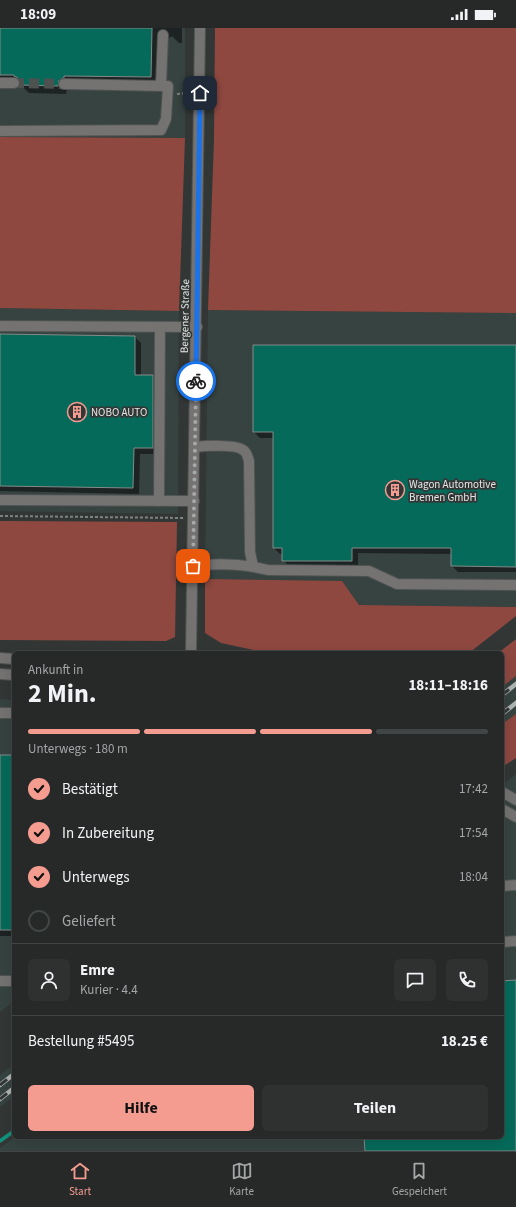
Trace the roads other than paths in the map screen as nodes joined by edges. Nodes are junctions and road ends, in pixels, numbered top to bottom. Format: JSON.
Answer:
{"nodes":[{"id":1,"x":200,"y":28,"type":"edge"},
{"id":2,"x":163,"y":35,"type":"dead end"},
{"id":3,"x":0,"y":83,"type":"edge"},
{"id":4,"x":14,"y":83,"type":"tunnel mouth"},
{"id":5,"x":64,"y":84,"type":"tunnel mouth"},
{"id":6,"x":165,"y":90,"type":"junction"},
{"id":7,"x":0,"y":131,"type":"edge"},
{"id":8,"x":0,"y":326,"type":"edge"},
{"id":9,"x":160,"y":326,"type":"junction"},
{"id":10,"x":197,"y":327,"type":"junction"},
{"id":11,"x":195,"y":447,"type":"junction"},
{"id":12,"x":0,"y":500,"type":"edge"},
{"id":13,"x":159,"y":501,"type":"junction"},
{"id":14,"x":194,"y":501,"type":"junction"},
{"id":15,"x":193,"y":566,"type":"junction"},
{"id":16,"x":253,"y":566,"type":"junction"},
{"id":17,"x":516,"y":585,"type":"edge"},
{"id":18,"x":191,"y":651,"type":"edge"},
{"id":19,"x":0,"y":658,"type":"edge"},
{"id":20,"x":12,"y":658,"type":"edge"},
{"id":21,"x":0,"y":674,"type":"edge"},
{"id":22,"x":12,"y":675,"type":"edge"},
{"id":23,"x":0,"y":713,"type":"edge"},
{"id":24,"x":12,"y":713,"type":"edge"},
{"id":25,"x":504,"y":793,"type":"edge"},
{"id":26,"x":516,"y":800,"type":"edge"},
{"id":27,"x":504,"y":810,"type":"edge"},
{"id":28,"x":516,"y":817,"type":"edge"},
{"id":29,"x":516,"y":885,"type":"edge"},
{"id":30,"x":504,"y":886,"type":"edge"},
{"id":31,"x":516,"y":941,"type":"edge"},
{"id":32,"x":504,"y":942,"type":"edge"},
{"id":33,"x":0,"y":982,"type":"edge"},
{"id":34,"x":12,"y":982,"type":"edge"}],
"edges":[{"from":1,"to":10,"type":"street","name":"Bergener Straße"},
{"from":2,"to":6,"type":"street"},
{"from":3,"to":4,"type":"street"},
{"from":5,"to":6,"type":"street"},
{"from":6,"to":7,"type":"street"},
{"from":8,"to":9,"type":"street"},
{"from":9,"to":10,"type":"street"},
{"from":9,"to":13,"type":"street"},
{"from":10,"to":11,"type":"street","name":"Bergener Straße"},
{"from":11,"to":14,"type":"street","name":"Bergener Straße"},
{"from":11,"to":16,"type":"street"},
{"from":12,"to":13,"type":"street"},
{"from":13,"to":14,"type":"street"},
{"from":14,"to":15,"type":"street","name":"Bergener Straße"},
{"from":15,"to":16,"type":"street"},
{"from":15,"to":18,"type":"street","name":"Bergener Straße"},
{"from":16,"to":17,"type":"street"},
{"from":19,"to":20,"type":"street"},
{"from":21,"to":22,"type":"street"},
{"from":23,"to":24,"type":"street"},
{"from":25,"to":26,"type":"street"},
{"from":27,"to":28,"type":"street"},
{"from":29,"to":30,"type":"street"},
{"from":31,"to":32,"type":"street"},
{"from":33,"to":34,"type":"street"}]}
